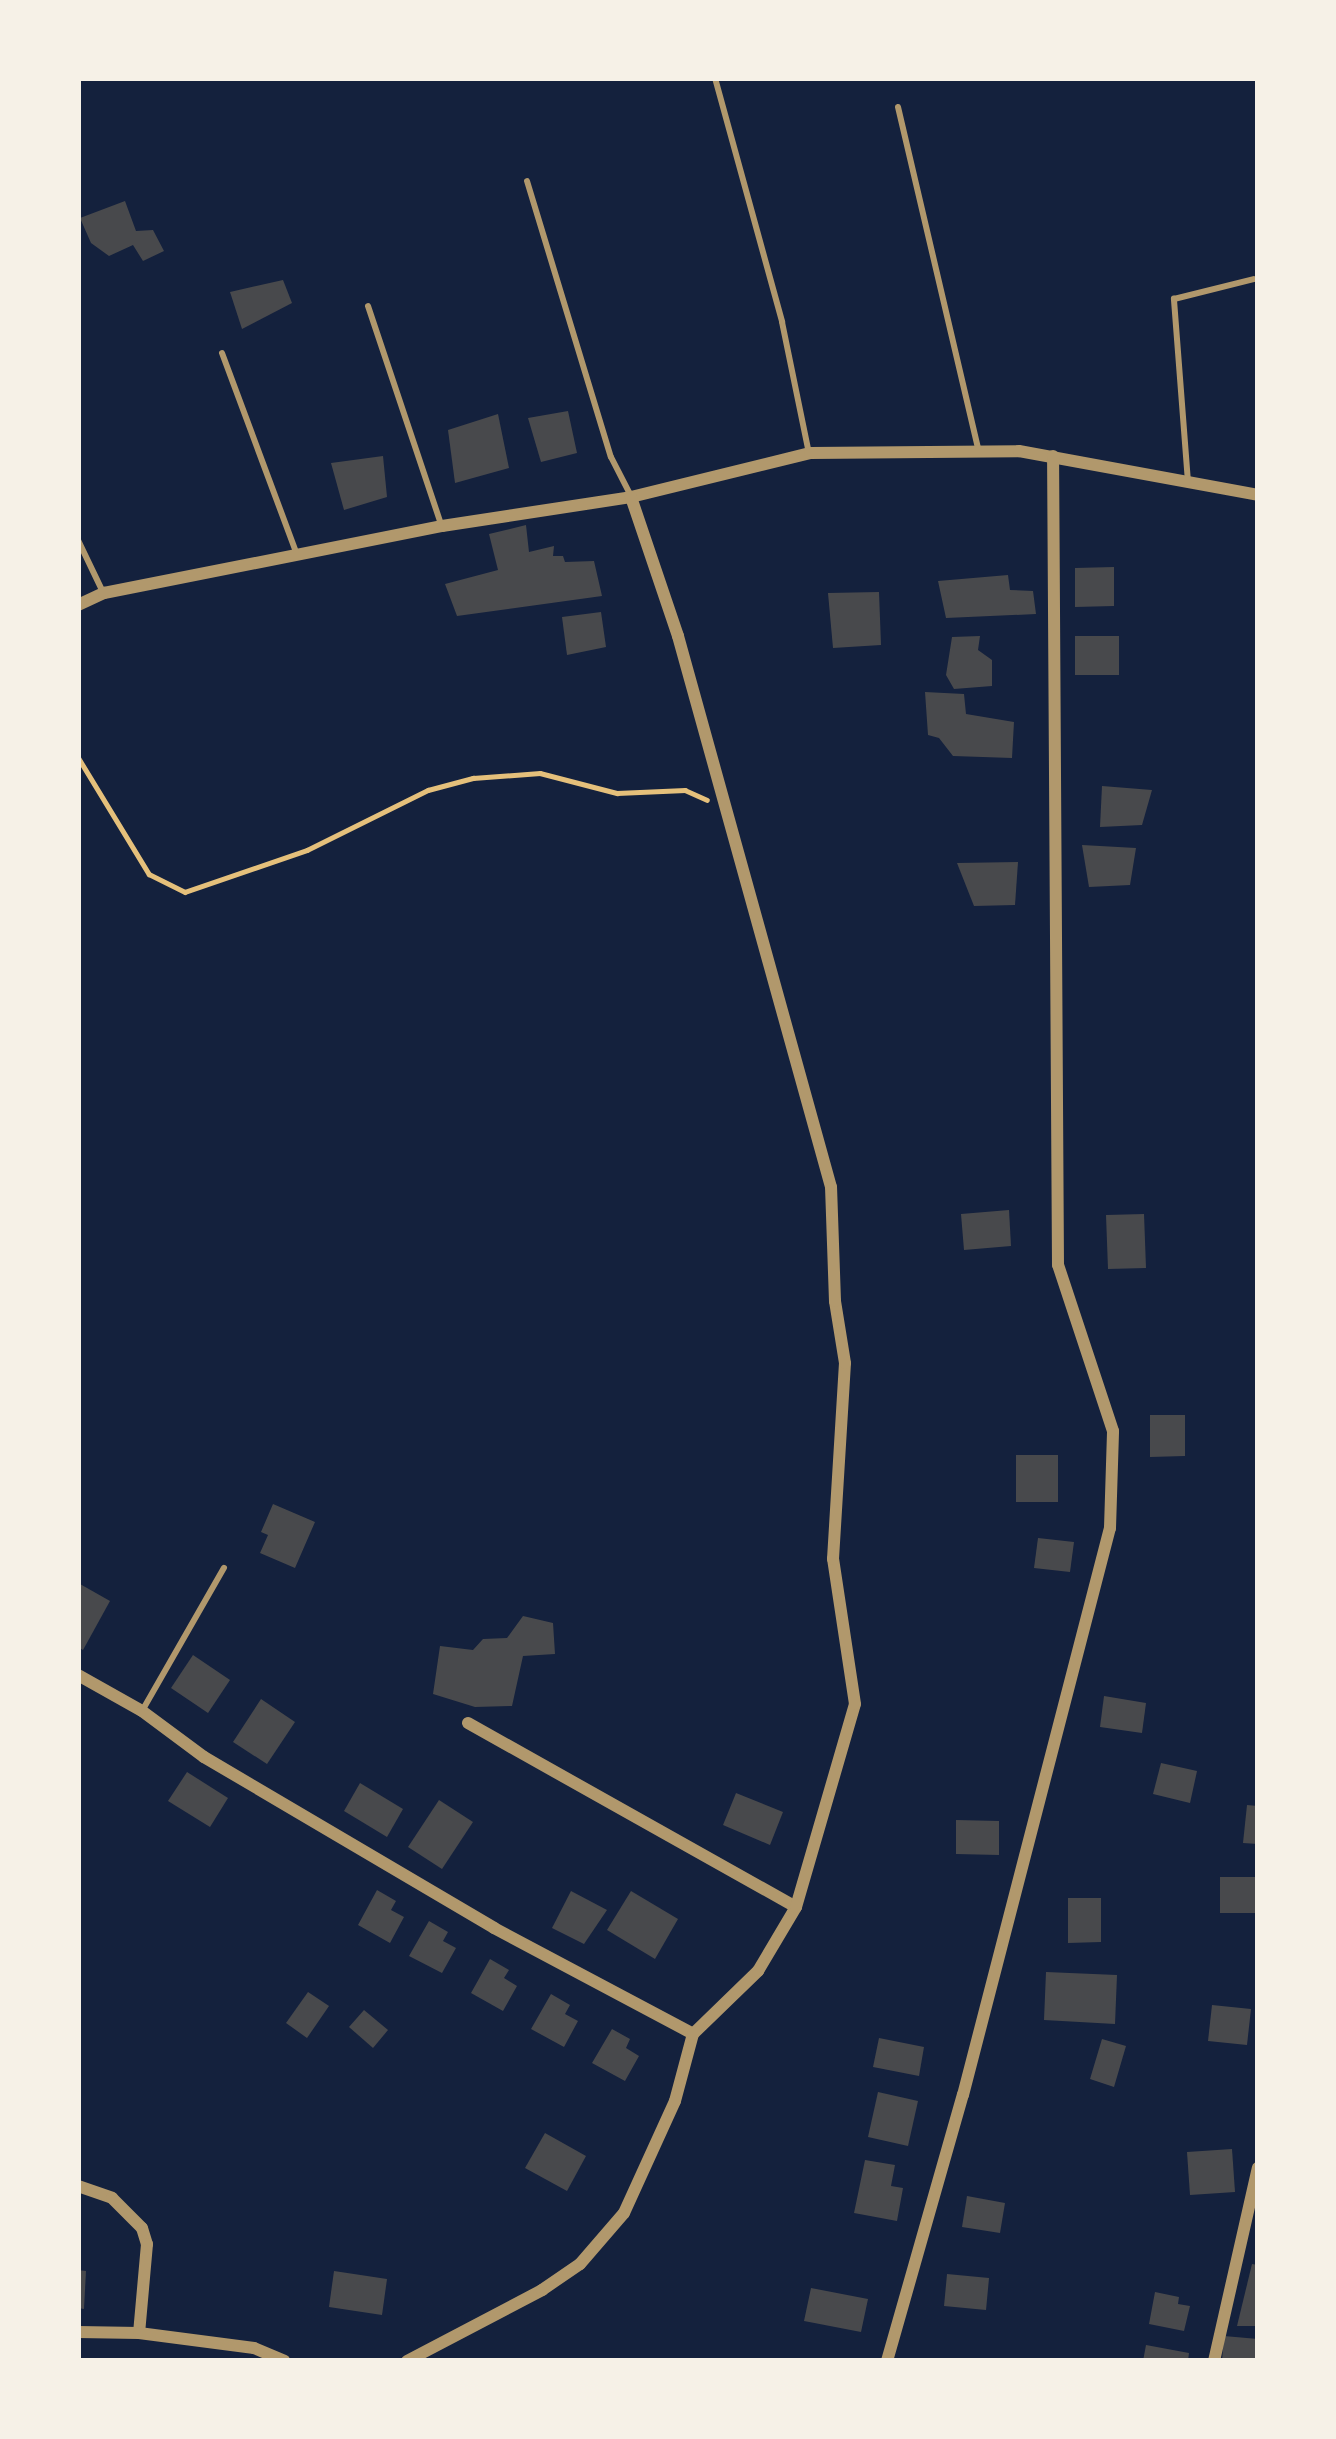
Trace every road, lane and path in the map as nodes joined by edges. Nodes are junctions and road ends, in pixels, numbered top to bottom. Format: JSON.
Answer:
{"nodes":[{"id":1,"x":715,"y":78,"type":"edge"},
{"id":2,"x":898,"y":106,"type":"dead end"},
{"id":3,"x":526,"y":181,"type":"dead end"},
{"id":4,"x":1254,"y":280,"type":"dead end"},
{"id":5,"x":368,"y":305,"type":"dead end"},
{"id":6,"x":222,"y":353,"type":"dead end"},
{"id":7,"x":978,"y":448,"type":"junction"},
{"id":8,"x":809,"y":453,"type":"junction"},
{"id":9,"x":1053,"y":456,"type":"junction"},
{"id":10,"x":1188,"y":482,"type":"junction"},
{"id":11,"x":1258,"y":496,"type":"edge"},
{"id":12,"x":631,"y":497,"type":"junction"},
{"id":13,"x":442,"y":526,"type":"junction"},
{"id":14,"x":78,"y":540,"type":"edge"},
{"id":15,"x":297,"y":555,"type":"junction"},
{"id":16,"x":104,"y":593,"type":"junction"},
{"id":17,"x":78,"y":605,"type":"edge"},
{"id":18,"x":78,"y":757,"type":"edge"},
{"id":19,"x":728,"y":811,"type":"junction"},
{"id":20,"x":224,"y":1568,"type":"dead end"},
{"id":21,"x":78,"y":1675,"type":"edge"},
{"id":22,"x":142,"y":1711,"type":"junction"},
{"id":23,"x":468,"y":1723,"type":"dead end"},
{"id":24,"x":796,"y":1907,"type":"junction"},
{"id":25,"x":693,"y":2034,"type":"junction"},
{"id":26,"x":1258,"y":2168,"type":"edge"},
{"id":27,"x":78,"y":2186,"type":"edge"},
{"id":28,"x":78,"y":2332,"type":"edge"},
{"id":29,"x":139,"y":2333,"type":"junction"},
{"id":30,"x":284,"y":2361,"type":"edge"},
{"id":31,"x":407,"y":2361,"type":"edge"},
{"id":32,"x":887,"y":2361,"type":"edge"},
{"id":33,"x":1214,"y":2361,"type":"edge"}],
"edges":[{"from":1,"to":8,"type":"lane"},
{"from":2,"to":7,"type":"lane"},
{"from":3,"to":12,"type":"lane"},
{"from":4,"to":10,"type":"lane"},
{"from":5,"to":13,"type":"lane"},
{"from":6,"to":15,"type":"lane"},
{"from":7,"to":8,"type":"street"},
{"from":7,"to":9,"type":"street"},
{"from":8,"to":12,"type":"street"},
{"from":9,"to":10,"type":"street"},
{"from":9,"to":32,"type":"street"},
{"from":10,"to":11,"type":"street"},
{"from":12,"to":13,"type":"street"},
{"from":12,"to":19,"type":"street"},
{"from":13,"to":15,"type":"street"},
{"from":14,"to":16,"type":"lane"},
{"from":15,"to":16,"type":"street"},
{"from":16,"to":17,"type":"street"},
{"from":18,"to":19,"type":"path"},
{"from":19,"to":24,"type":"street"},
{"from":20,"to":22,"type":"lane"},
{"from":21,"to":22,"type":"street"},
{"from":22,"to":25,"type":"street"},
{"from":23,"to":24,"type":"street"},
{"from":24,"to":25,"type":"street"},
{"from":25,"to":31,"type":"street"},
{"from":26,"to":33,"type":"street"},
{"from":27,"to":29,"type":"street"},
{"from":28,"to":29,"type":"street"},
{"from":29,"to":30,"type":"street"}]}
